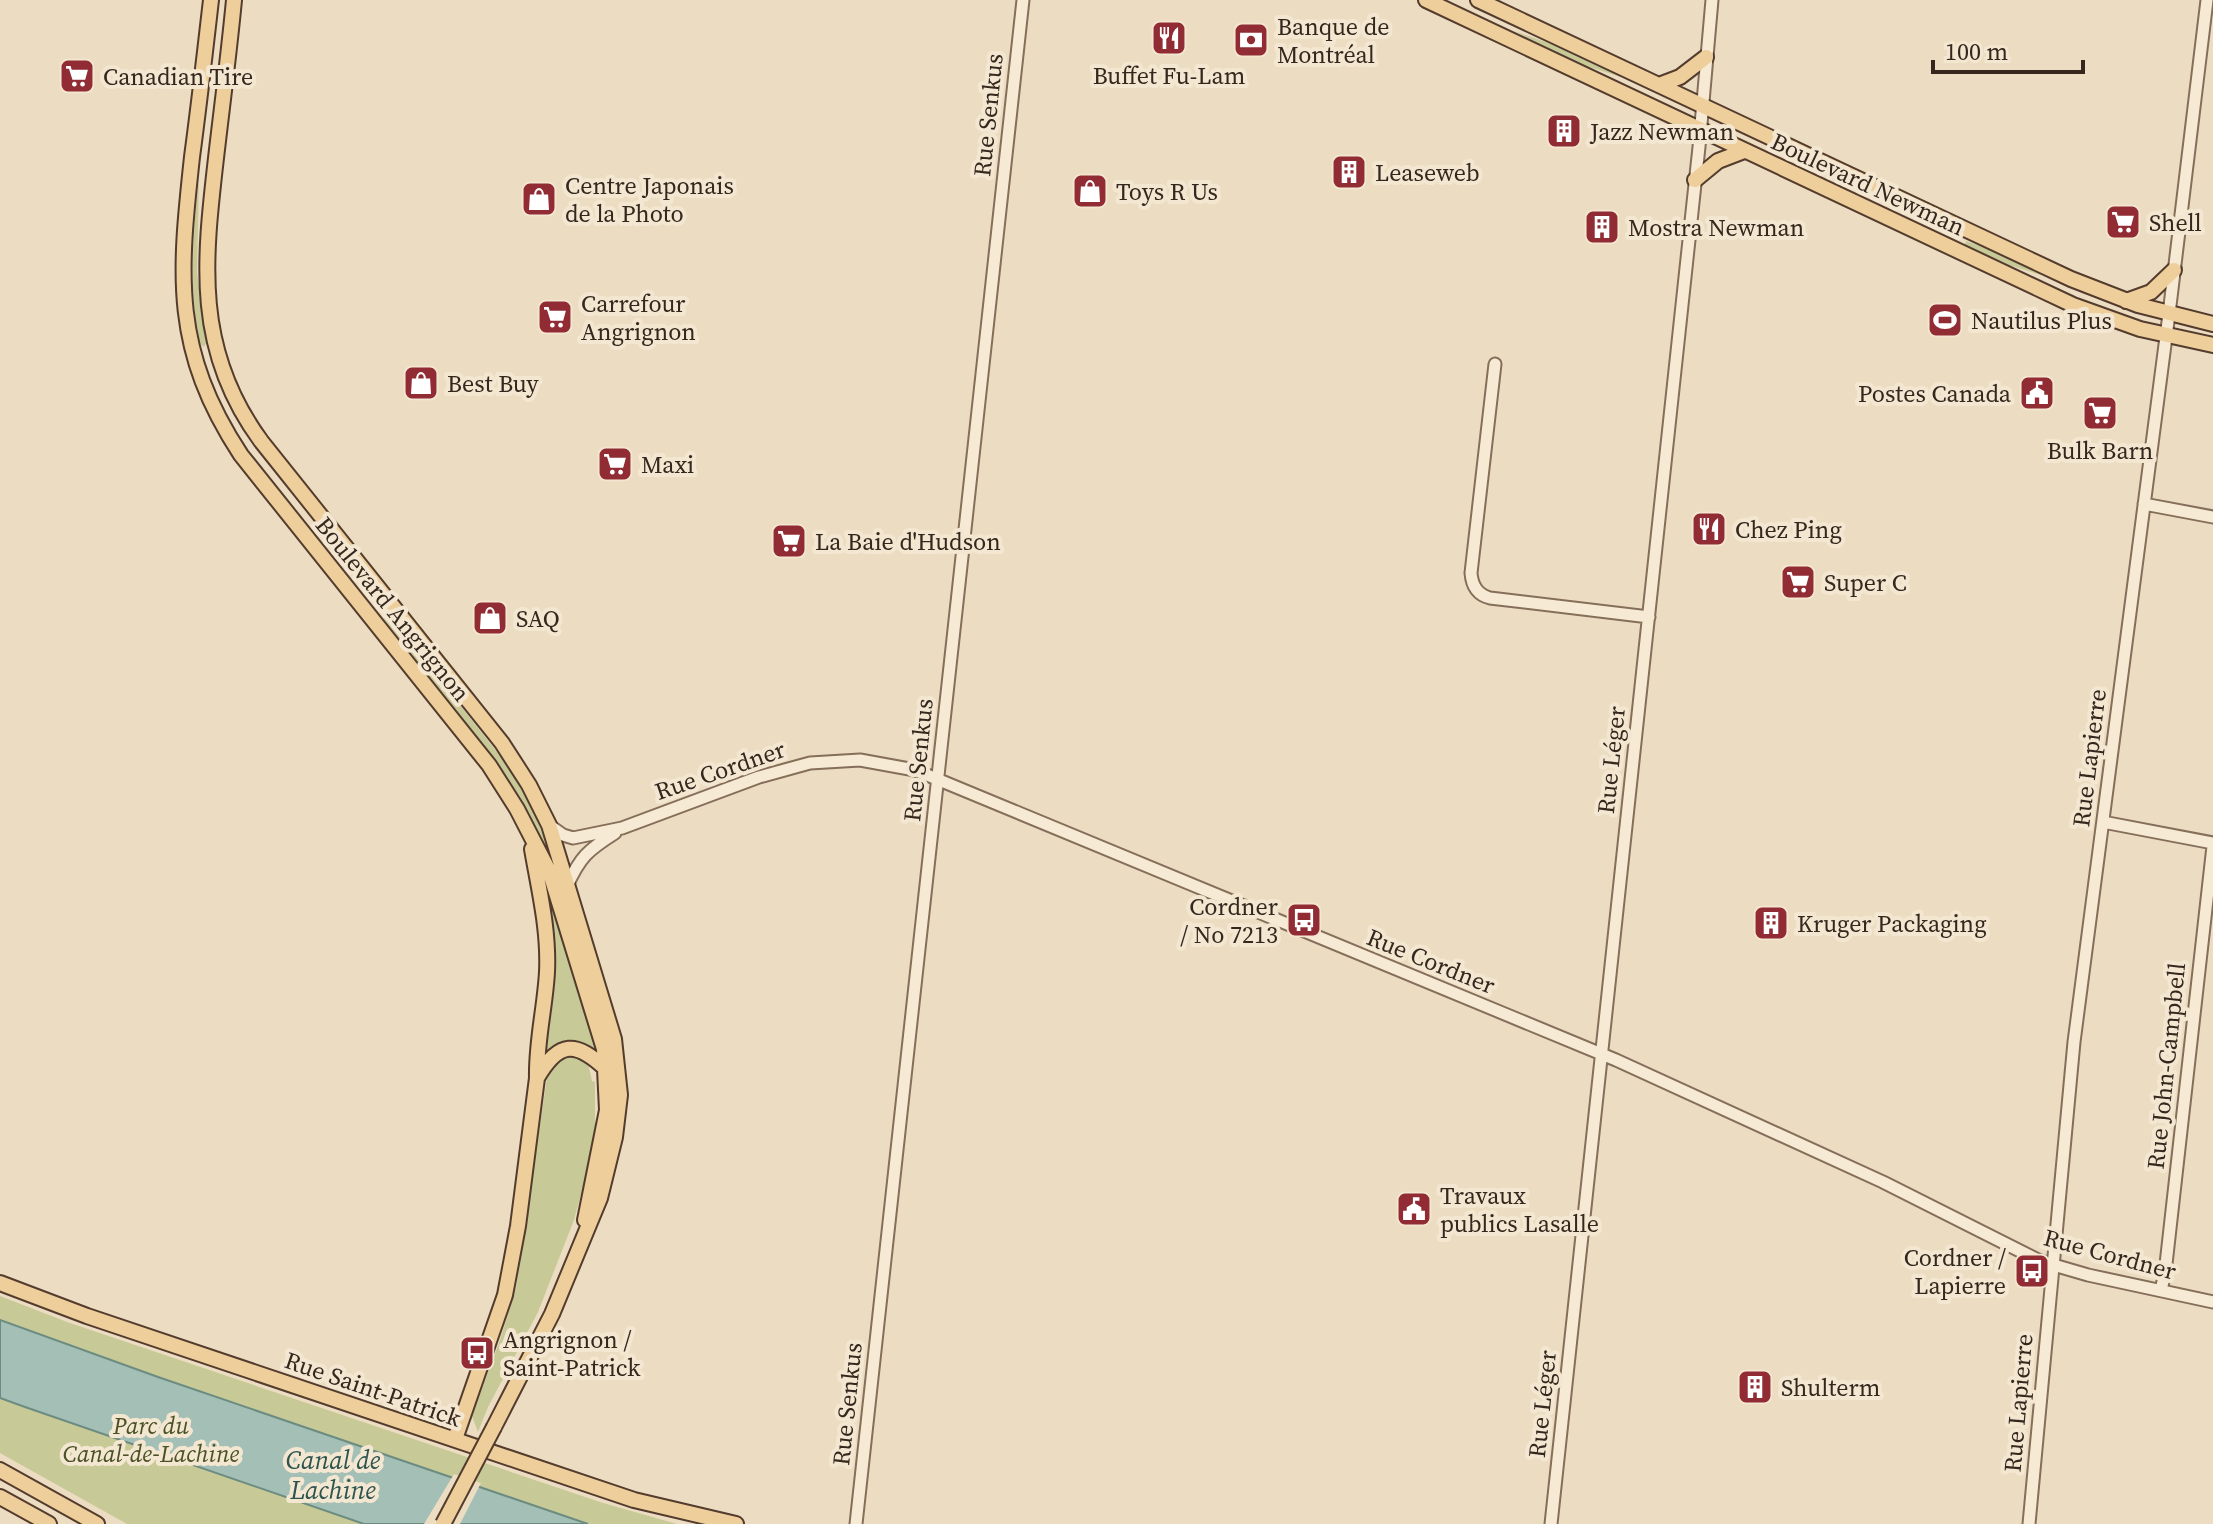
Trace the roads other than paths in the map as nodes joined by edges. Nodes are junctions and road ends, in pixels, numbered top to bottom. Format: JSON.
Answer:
{"nodes":[{"id":1,"x":211,"y":0,"type":"edge"},
{"id":2,"x":234,"y":0,"type":"edge"},
{"id":3,"x":1023,"y":0,"type":"edge"},
{"id":4,"x":1426,"y":0,"type":"edge"},
{"id":5,"x":1478,"y":0,"type":"edge"},
{"id":6,"x":1712,"y":0,"type":"edge"},
{"id":7,"x":2207,"y":0,"type":"edge"},
{"id":8,"x":2209,"y":25,"type":"edge"},
{"id":9,"x":1706,"y":57,"type":"junction"},
{"id":10,"x":1659,"y":85,"type":"junction"},
{"id":11,"x":1701,"y":105,"type":"junction"},
{"id":12,"x":1699,"y":130,"type":"junction"},
{"id":13,"x":1744,"y":151,"type":"junction"},
{"id":14,"x":1695,"y":180,"type":"junction"},
{"id":15,"x":2174,"y":270,"type":"junction"},
{"id":16,"x":2126,"y":301,"type":"junction"},
{"id":17,"x":2169,"y":314,"type":"junction"},
{"id":18,"x":2213,"y":324,"type":"edge"},
{"id":19,"x":2167,"y":335,"type":"junction"},
{"id":20,"x":2213,"y":345,"type":"edge"},
{"id":21,"x":1495,"y":364,"type":"dead end"},
{"id":22,"x":2144,"y":504,"type":"junction"},
{"id":23,"x":2213,"y":517,"type":"edge"},
{"id":24,"x":1649,"y":617,"type":"junction"},
{"id":25,"x":937,"y":778,"type":"junction"},
{"id":26,"x":2103,"y":822,"type":"junction"},
{"id":27,"x":549,"y":825,"type":"junction"},
{"id":28,"x":622,"y":828,"type":"junction"},
{"id":29,"x":528,"y":829,"type":"junction"},
{"id":30,"x":2213,"y":844,"type":"edge"},
{"id":31,"x":567,"y":886,"type":"junction"},
{"id":32,"x":2207,"y":951,"type":"edge"},
{"id":33,"x":1602,"y":1054,"type":"junction"},
{"id":34,"x":606,"y":1069,"type":"junction"},
{"id":35,"x":537,"y":1078,"type":"junction"},
{"id":36,"x":582,"y":1240,"type":"junction"},
{"id":37,"x":2053,"y":1266,"type":"junction"},
{"id":38,"x":0,"y":1283,"type":"edge"},
{"id":39,"x":2161,"y":1290,"type":"junction"},
{"id":40,"x":2213,"y":1302,"type":"edge"},
{"id":41,"x":455,"y":1439,"type":"junction"},
{"id":42,"x":0,"y":1470,"type":"edge"},
{"id":43,"x":0,"y":1497,"type":"edge"},
{"id":44,"x":49,"y":1524,"type":"edge"},
{"id":45,"x":97,"y":1524,"type":"edge"},
{"id":46,"x":443,"y":1524,"type":"edge"},
{"id":47,"x":736,"y":1524,"type":"edge"},
{"id":48,"x":856,"y":1524,"type":"edge"},
{"id":49,"x":1551,"y":1524,"type":"edge"},
{"id":50,"x":2029,"y":1524,"type":"edge"}],
"edges":[{"from":1,"to":29,"type":"main road","name":"Boulevard Angrignon"},
{"from":2,"to":27,"type":"main road","name":"Boulevard Angrignon"},
{"from":3,"to":25,"type":"street","name":"Rue Senkus"},
{"from":4,"to":12,"type":"main road","name":"Boulevard Newman"},
{"from":5,"to":10,"type":"main road","name":"Boulevard Newman"},
{"from":6,"to":9,"type":"street","name":"Rue Léger"},
{"from":7,"to":8,"type":"street","name":"Rue Lapierre"},
{"from":8,"to":15,"type":"street","name":"Rue Lapierre"},
{"from":9,"to":10,"type":"main road"},
{"from":9,"to":11,"type":"street","name":"Rue Léger"},
{"from":10,"to":11,"type":"main road","name":"Boulevard Newman"},
{"from":11,"to":12,"type":"street","name":"Rue Léger"},
{"from":11,"to":16,"type":"main road","name":"Boulevard Newman"},
{"from":12,"to":13,"type":"main road","name":"Boulevard Newman"},
{"from":12,"to":14,"type":"street","name":"Rue Léger"},
{"from":13,"to":14,"type":"main road"},
{"from":13,"to":19,"type":"main road","name":"Boulevard Newman"},
{"from":14,"to":24,"type":"street","name":"Rue Léger"},
{"from":15,"to":16,"type":"main road"},
{"from":15,"to":17,"type":"street","name":"Rue Lapierre"},
{"from":16,"to":17,"type":"main road","name":"Boulevard Newman"},
{"from":17,"to":18,"type":"main road","name":"Boulevard Newman"},
{"from":17,"to":19,"type":"street","name":"Rue Lapierre"},
{"from":19,"to":20,"type":"main road","name":"Boulevard Newman"},
{"from":19,"to":22,"type":"street","name":"Rue Lapierre"},
{"from":21,"to":24,"type":"street"},
{"from":22,"to":23,"type":"street"},
{"from":22,"to":26,"type":"street","name":"Rue Lapierre"},
{"from":24,"to":33,"type":"street","name":"Rue Léger"},
{"from":25,"to":28,"type":"street","name":"Rue Cordner"},
{"from":25,"to":33,"type":"street","name":"Rue Cordner"},
{"from":25,"to":48,"type":"street","name":"Rue Senkus"},
{"from":26,"to":30,"type":"street"},
{"from":26,"to":37,"type":"street","name":"Rue Lapierre"},
{"from":27,"to":28,"type":"street"},
{"from":27,"to":31,"type":"main road","name":"Boulevard Angrignon"},
{"from":28,"to":31,"type":"street"},
{"from":29,"to":34,"type":"main road","name":"Boulevard Angrignon"},
{"from":29,"to":35,"type":"main road"},
{"from":30,"to":32,"type":"street","name":"Rue John-Campbell"},
{"from":31,"to":36,"type":"main road","name":"Boulevard Angrignon"},
{"from":32,"to":39,"type":"street","name":"Rue John-Campbell"},
{"from":33,"to":37,"type":"street","name":"Rue Cordner"},
{"from":33,"to":49,"type":"street","name":"Rue Léger"},
{"from":34,"to":35,"type":"main road"},
{"from":34,"to":36,"type":"main road","name":"Boulevard Angrignon"},
{"from":35,"to":41,"type":"main road"},
{"from":36,"to":46,"type":"main road","name":"Boulevard Angrignon","bridge":true},
{"from":37,"to":39,"type":"street","name":"Rue Cordner"},
{"from":37,"to":50,"type":"street","name":"Rue Lapierre"},
{"from":38,"to":41,"type":"main road","name":"Rue Saint-Patrick"},
{"from":39,"to":40,"type":"street","name":"Rue Cordner"},
{"from":41,"to":47,"type":"main road","name":"Rue Saint-Patrick"},
{"from":42,"to":45,"type":"main road"},
{"from":43,"to":44,"type":"main road"}]}
